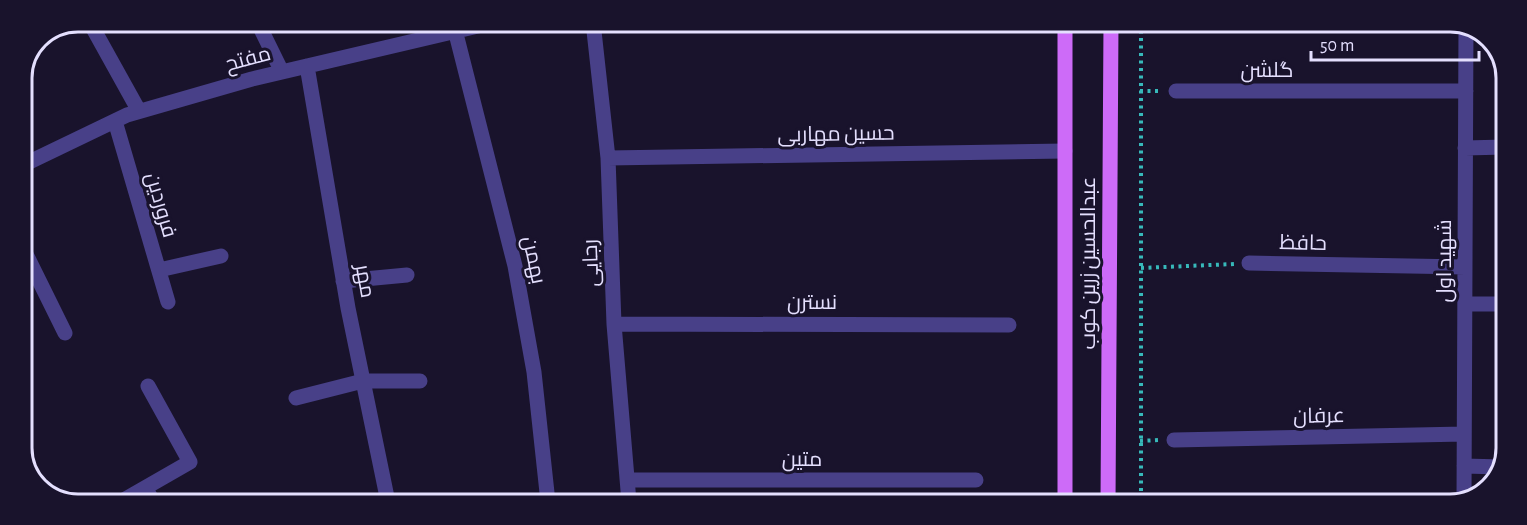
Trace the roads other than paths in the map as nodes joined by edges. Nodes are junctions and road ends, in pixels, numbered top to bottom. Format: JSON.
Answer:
{"nodes":[{"id":1,"x":95,"y":31,"type":"edge"},
{"id":2,"x":262,"y":31,"type":"edge"},
{"id":3,"x":436,"y":31,"type":"edge"},
{"id":4,"x":456,"y":31,"type":"edge"},
{"id":5,"x":594,"y":31,"type":"edge"},
{"id":6,"x":1065,"y":31,"type":"edge"},
{"id":7,"x":1110,"y":31,"type":"edge"},
{"id":8,"x":1466,"y":35,"type":"edge"},
{"id":9,"x":307,"y":66,"type":"junction"},
{"id":10,"x":282,"y":72,"type":"junction"},
{"id":11,"x":1176,"y":91,"type":"dead end"},
{"id":12,"x":1466,"y":91,"type":"junction"},
{"id":13,"x":140,"y":111,"type":"junction"},
{"id":14,"x":115,"y":121,"type":"junction"},
{"id":15,"x":1495,"y":147,"type":"edge"},
{"id":16,"x":1465,"y":148,"type":"junction"},
{"id":17,"x":1065,"y":151,"type":"junction"},
{"id":18,"x":608,"y":158,"type":"junction"},
{"id":19,"x":31,"y":161,"type":"edge"},
{"id":20,"x":221,"y":256,"type":"dead end"},
{"id":21,"x":1249,"y":263,"type":"road end"},
{"id":22,"x":32,"y":265,"type":"edge"},
{"id":23,"x":1465,"y":267,"type":"junction"},
{"id":24,"x":159,"y":270,"type":"junction"},
{"id":25,"x":407,"y":275,"type":"dead end"},
{"id":26,"x":344,"y":281,"type":"junction"},
{"id":27,"x":168,"y":302,"type":"dead end"},
{"id":28,"x":1465,"y":304,"type":"junction"},
{"id":29,"x":1496,"y":304,"type":"edge"},
{"id":30,"x":614,"y":324,"type":"junction"},
{"id":31,"x":1010,"y":325,"type":"dead end"},
{"id":32,"x":65,"y":333,"type":"dead end"},
{"id":33,"x":363,"y":381,"type":"junction"},
{"id":34,"x":420,"y":381,"type":"dead end"},
{"id":35,"x":148,"y":386,"type":"dead end"},
{"id":36,"x":296,"y":398,"type":"dead end"},
{"id":37,"x":1464,"y":434,"type":"junction"},
{"id":38,"x":1174,"y":440,"type":"dead end"},
{"id":39,"x":1464,"y":466,"type":"junction"},
{"id":40,"x":1491,"y":467,"type":"edge"},
{"id":41,"x":628,"y":480,"type":"junction"},
{"id":42,"x":976,"y":480,"type":"dead end"},
{"id":43,"x":1464,"y":491,"type":"edge"},
{"id":44,"x":150,"y":494,"type":"edge"},
{"id":45,"x":386,"y":494,"type":"edge"},
{"id":46,"x":547,"y":494,"type":"edge"},
{"id":47,"x":629,"y":494,"type":"edge"},
{"id":48,"x":1065,"y":494,"type":"edge"},
{"id":49,"x":1108,"y":494,"type":"edge"}],
"edges":[{"from":1,"to":13,"type":"street"},
{"from":2,"to":10,"type":"street"},
{"from":3,"to":9,"type":"street","name":"مفتح"},
{"from":4,"to":46,"type":"street","name":"بهمن"},
{"from":5,"to":18,"type":"street","name":"رجایی"},
{"from":6,"to":17,"type":"main road","name":"عبدالحسین زرین کوب"},
{"from":7,"to":49,"type":"main road","name":"عبدالحسین زرین کوب"},
{"from":8,"to":12,"type":"street","name":"شهید اول"},
{"from":9,"to":10,"type":"street","name":"مفتح"},
{"from":9,"to":26,"type":"street","name":"مهر"},
{"from":10,"to":13,"type":"street","name":"مفتح"},
{"from":11,"to":12,"type":"street","name":"گلشن"},
{"from":12,"to":16,"type":"street","name":"شهید اول"},
{"from":13,"to":14,"type":"street","name":"مفتح"},
{"from":14,"to":19,"type":"street","name":"مفتح"},
{"from":14,"to":24,"type":"street","name":"فروردین"},
{"from":15,"to":16,"type":"street"},
{"from":16,"to":23,"type":"street","name":"شهید اول"},
{"from":17,"to":18,"type":"street","name":"حسین مهاربی"},
{"from":17,"to":48,"type":"main road","name":"عبدالحسین زرین کوب"},
{"from":18,"to":30,"type":"street","name":"رجایی"},
{"from":20,"to":24,"type":"street"},
{"from":21,"to":23,"type":"street","name":"حافظ"},
{"from":22,"to":32,"type":"street"},
{"from":23,"to":28,"type":"street","name":"شهید اول"},
{"from":24,"to":27,"type":"street","name":"فروردین"},
{"from":25,"to":26,"type":"street"},
{"from":26,"to":33,"type":"street","name":"مهر"},
{"from":28,"to":29,"type":"street"},
{"from":28,"to":37,"type":"street","name":"شهید اول"},
{"from":30,"to":31,"type":"street","name":"نسترن"},
{"from":30,"to":41,"type":"street","name":"رجایی"},
{"from":33,"to":34,"type":"street"},
{"from":33,"to":36,"type":"street"},
{"from":33,"to":45,"type":"street","name":"مهر"},
{"from":35,"to":44,"type":"street"},
{"from":37,"to":38,"type":"street","name":"عرفان"},
{"from":37,"to":39,"type":"street","name":"شهید اول"},
{"from":39,"to":40,"type":"street"},
{"from":39,"to":43,"type":"street","name":"شهید اول"},
{"from":41,"to":42,"type":"street","name":"متین"},
{"from":41,"to":47,"type":"street","name":"رجایی"}]}
